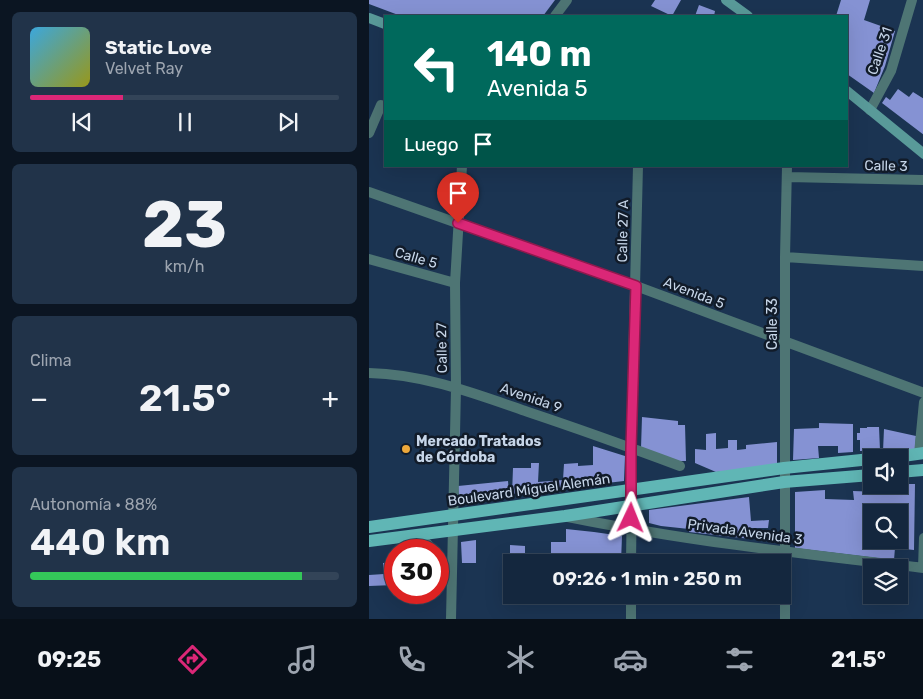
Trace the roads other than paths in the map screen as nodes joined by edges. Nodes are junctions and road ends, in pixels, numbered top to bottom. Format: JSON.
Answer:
{"nodes":[{"id":1,"x":567,"y":0,"type":"edge"},
{"id":2,"x":726,"y":0,"type":"edge"},
{"id":3,"x":912,"y":0,"type":"edge"},
{"id":4,"x":556,"y":15,"type":"edge"},
{"id":5,"x":747,"y":15,"type":"edge"},
{"id":6,"x":369,"y":18,"type":"edge"},
{"id":7,"x":384,"y":24,"type":"edge"},
{"id":8,"x":848,"y":92,"type":"edge"},
{"id":9,"x":384,"y":106,"type":"edge"},
{"id":10,"x":870,"y":110,"type":"junction"},
{"id":11,"x":369,"y":133,"type":"edge"},
{"id":12,"x":923,"y":154,"type":"edge"},
{"id":13,"x":462,"y":167,"type":"edge"},
{"id":14,"x":638,"y":167,"type":"edge"},
{"id":15,"x":788,"y":171,"type":"edge"},
{"id":16,"x":923,"y":180,"type":"edge"},
{"id":17,"x":369,"y":192,"type":"edge"},
{"id":18,"x":458,"y":223,"type":"junction"},
{"id":19,"x":785,"y":258,"type":"junction"},
{"id":20,"x":369,"y":259,"type":"edge"},
{"id":21,"x":923,"y":266,"type":"edge"},
{"id":22,"x":455,"y":283,"type":"junction"},
{"id":23,"x":636,"y":286,"type":"junction"},
{"id":24,"x":786,"y":343,"type":"junction"},
{"id":25,"x":369,"y":373,"type":"edge"},
{"id":26,"x":456,"y":388,"type":"junction"},
{"id":27,"x":923,"y":393,"type":"edge"},
{"id":28,"x":923,"y":402,"type":"edge"},
{"id":29,"x":631,"y":448,"type":"junction"},
{"id":30,"x":921,"y":454,"type":"edge"},
{"id":31,"x":908,"y":456,"type":"edge"},
{"id":32,"x":863,"y":460,"type":"edge"},
{"id":33,"x":679,"y":466,"type":"dead end"},
{"id":34,"x":784,"y":468,"type":"junction"},
{"id":35,"x":923,"y":470,"type":"edge"},
{"id":36,"x":908,"y":471,"type":"edge"},
{"id":37,"x":863,"y":476,"type":"edge"},
{"id":38,"x":784,"y":482,"type":"junction"},
{"id":39,"x":632,"y":491,"type":"junction"},
{"id":40,"x":632,"y":506,"type":"junction"},
{"id":41,"x":565,"y":516,"type":"junction"},
{"id":42,"x":452,"y":517,"type":"junction"},
{"id":43,"x":369,"y":527,"type":"edge"},
{"id":44,"x":452,"y":530,"type":"junction"},
{"id":45,"x":631,"y":530,"type":"junction"},
{"id":46,"x":419,"y":535,"type":"junction"},
{"id":47,"x":923,"y":538,"type":"edge"},
{"id":48,"x":423,"y":539,"type":"edge"},
{"id":49,"x":369,"y":541,"type":"edge"},
{"id":50,"x":785,"y":553,"type":"junction"},
{"id":51,"x":631,"y":554,"type":"edge"},
{"id":52,"x":923,"y":568,"type":"edge"},
{"id":53,"x":449,"y":570,"type":"edge"},
{"id":54,"x":451,"y":572,"type":"junction"},
{"id":55,"x":631,"y":604,"type":"edge"},
{"id":56,"x":451,"y":619,"type":"edge"},
{"id":57,"x":631,"y":619,"type":"edge"},
{"id":58,"x":785,"y":619,"type":"edge"}],
"edges":[{"from":1,"to":4,"type":"street"},
{"from":2,"to":5,"type":"main road"},
{"from":3,"to":10,"type":"street","name":"Calle 31"},
{"from":6,"to":7,"type":"main road"},
{"from":8,"to":10,"type":"main road"},
{"from":9,"to":11,"type":"street"},
{"from":10,"to":12,"type":"main road"},
{"from":13,"to":18,"type":"street","name":"Calle 27"},
{"from":14,"to":23,"type":"street","name":"Calle 27 A"},
{"from":15,"to":16,"type":"street","name":"Calle 3"},
{"from":15,"to":19,"type":"street","name":"Calle 33"},
{"from":17,"to":18,"type":"street","name":"Avenida 5"},
{"from":18,"to":22,"type":"street","name":"Calle 27"},
{"from":18,"to":23,"type":"street","name":"Avenida 5"},
{"from":19,"to":21,"type":"street"},
{"from":19,"to":24,"type":"street","name":"Calle 33"},
{"from":20,"to":22,"type":"street","name":"Calle 5"},
{"from":22,"to":26,"type":"street","name":"Calle 27"},
{"from":23,"to":24,"type":"street","name":"Avenida 5"},
{"from":23,"to":29,"type":"street","name":"Calle 27 A"},
{"from":24,"to":27,"type":"street","name":"Avenida 5"},
{"from":24,"to":34,"type":"street","name":"Calle 33"},
{"from":25,"to":26,"type":"street","name":"Avenida 9"},
{"from":26,"to":29,"type":"street","name":"Avenida 9"},
{"from":26,"to":42,"type":"street","name":"Calle 27"},
{"from":28,"to":30,"type":"street"},
{"from":29,"to":33,"type":"street","name":"Avenida 9"},
{"from":29,"to":39,"type":"street","name":"Calle 27 A"},
{"from":30,"to":31,"type":"main road"},
{"from":32,"to":34,"type":"main road","name":"Boulevard Miguel Alemán"},
{"from":34,"to":38,"type":"street","name":"Calle 33"},
{"from":34,"to":39,"type":"main road","name":"Boulevard Miguel Alemán"},
{"from":35,"to":36,"type":"main road"},
{"from":37,"to":38,"type":"main road","name":"Boulevard Miguel Alemán"},
{"from":38,"to":40,"type":"main road","name":"Boulevard Miguel Alemán"},
{"from":38,"to":50,"type":"street","name":"Calle 33"},
{"from":39,"to":40,"type":"street","name":"Calle 27 A"},
{"from":39,"to":42,"type":"main road","name":"Boulevard Miguel Alemán"},
{"from":40,"to":41,"type":"main road","name":"Boulevard Miguel Alemán"},
{"from":40,"to":45,"type":"street"},
{"from":41,"to":44,"type":"main road","name":"Boulevard Miguel Alemán"},
{"from":41,"to":45,"type":"street","name":"Privada Avenida 3"},
{"from":42,"to":43,"type":"main road","name":"Boulevard Miguel Alemán"},
{"from":42,"to":44,"type":"street","name":"Calle 27"},
{"from":44,"to":46,"type":"main road","name":"Boulevard Miguel Alemán"},
{"from":44,"to":54,"type":"street"},
{"from":45,"to":50,"type":"street","name":"Privada Avenida 3"},
{"from":45,"to":51,"type":"street"},
{"from":46,"to":48,"type":"street"},
{"from":46,"to":49,"type":"main road","name":"Boulevard Miguel Alemán"},
{"from":47,"to":52,"type":"street"},
{"from":50,"to":52,"type":"street","name":"Privada Avenida 3"},
{"from":50,"to":58,"type":"street","name":"Calle 33"},
{"from":53,"to":54,"type":"street"},
{"from":54,"to":56,"type":"street"},
{"from":55,"to":57,"type":"street"}]}
